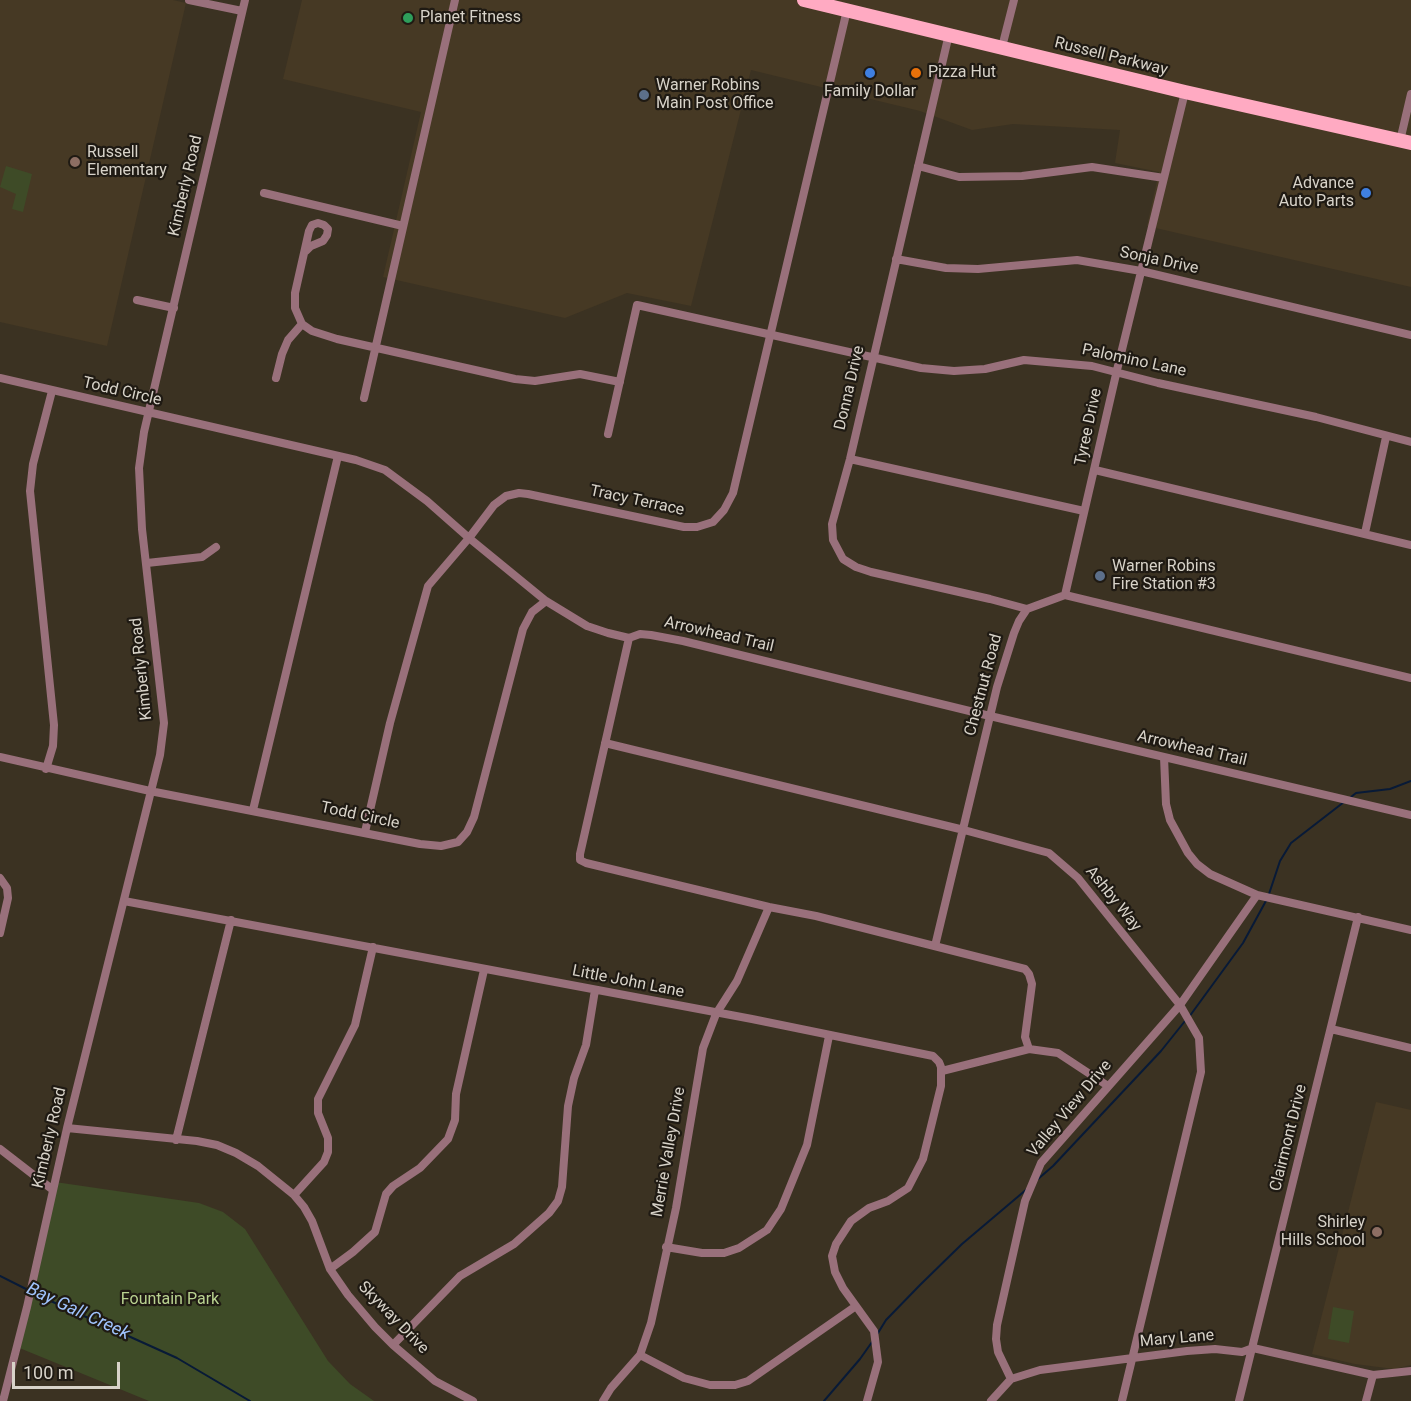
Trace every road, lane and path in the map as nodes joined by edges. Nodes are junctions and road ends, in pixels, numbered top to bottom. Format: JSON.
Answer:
{"nodes":[{"id":1,"x":189,"y":0,"type":"edge"},
{"id":2,"x":245,"y":0,"type":"edge"},
{"id":3,"x":455,"y":0,"type":"edge"},
{"id":4,"x":804,"y":0,"type":"edge"},
{"id":5,"x":1014,"y":0,"type":"edge"},
{"id":6,"x":847,"y":10,"type":"junction"},
{"id":7,"x":242,"y":11,"type":"junction"},
{"id":8,"x":949,"y":34,"type":"junction"},
{"id":9,"x":1002,"y":47,"type":"junction"},
{"id":10,"x":1185,"y":92,"type":"junction"},
{"id":11,"x":1411,"y":94,"type":"edge"},
{"id":12,"x":1406,"y":142,"type":"edge"},
{"id":13,"x":918,"y":166,"type":"junction"},
{"id":14,"x":1164,"y":177,"type":"junction"},
{"id":15,"x":264,"y":193,"type":"dead end"},
{"id":16,"x":326,"y":208,"type":"junction"},
{"id":17,"x":321,"y":224,"type":"junction"},
{"id":18,"x":404,"y":226,"type":"junction"},
{"id":19,"x":306,"y":250,"type":"junction"},
{"id":20,"x":896,"y":260,"type":"junction"},
{"id":21,"x":1141,"y":271,"type":"junction"},
{"id":22,"x":137,"y":300,"type":"dead end"},
{"id":23,"x":174,"y":308,"type":"junction"},
{"id":24,"x":302,"y":324,"type":"junction"},
{"id":25,"x":772,"y":334,"type":"junction"},
{"id":26,"x":1411,"y":335,"type":"edge"},
{"id":27,"x":376,"y":347,"type":"junction"},
{"id":28,"x":872,"y":358,"type":"junction"},
{"id":29,"x":1117,"y":370,"type":"junction"},
{"id":30,"x":0,"y":378,"type":"edge"},
{"id":31,"x":276,"y":378,"type":"dead end"},
{"id":32,"x":620,"y":382,"type":"junction"},
{"id":33,"x":52,"y":390,"type":"junction"},
{"id":34,"x":364,"y":398,"type":"dead end"},
{"id":35,"x":149,"y":414,"type":"junction"},
{"id":36,"x":608,"y":434,"type":"dead end"},
{"id":37,"x":1386,"y":437,"type":"junction"},
{"id":38,"x":1411,"y":442,"type":"edge"},
{"id":39,"x":338,"y":456,"type":"junction"},
{"id":40,"x":850,"y":459,"type":"junction"},
{"id":41,"x":1095,"y":470,"type":"junction"},
{"id":42,"x":1084,"y":511,"type":"junction"},
{"id":43,"x":1365,"y":533,"type":"junction"},
{"id":44,"x":469,"y":538,"type":"junction"},
{"id":45,"x":1411,"y":545,"type":"edge"},
{"id":46,"x":216,"y":547,"type":"dead end"},
{"id":47,"x":147,"y":562,"type":"junction"},
{"id":48,"x":1065,"y":595,"type":"junction"},
{"id":49,"x":546,"y":601,"type":"junction"},
{"id":50,"x":1028,"y":609,"type":"junction"},
{"id":51,"x":629,"y":638,"type":"junction"},
{"id":52,"x":1411,"y":678,"type":"edge"},
{"id":53,"x":990,"y":716,"type":"junction"},
{"id":54,"x":605,"y":743,"type":"junction"},
{"id":55,"x":0,"y":757,"type":"edge"},
{"id":56,"x":1164,"y":757,"type":"junction"},
{"id":57,"x":46,"y":769,"type":"junction"},
{"id":58,"x":150,"y":790,"type":"junction"},
{"id":59,"x":253,"y":810,"type":"junction"},
{"id":60,"x":1411,"y":815,"type":"edge"},
{"id":61,"x":964,"y":830,"type":"junction"},
{"id":62,"x":365,"y":832,"type":"junction"},
{"id":63,"x":0,"y":878,"type":"edge"},
{"id":64,"x":1257,"y":895,"type":"junction"},
{"id":65,"x":124,"y":901,"type":"junction"},
{"id":66,"x":769,"y":907,"type":"junction"},
{"id":67,"x":1358,"y":916,"type":"junction"},
{"id":68,"x":231,"y":920,"type":"junction"},
{"id":69,"x":1411,"y":930,"type":"edge"},
{"id":70,"x":0,"y":933,"type":"edge"},
{"id":71,"x":935,"y":946,"type":"junction"},
{"id":72,"x":373,"y":947,"type":"junction"},
{"id":73,"x":484,"y":970,"type":"junction"},
{"id":74,"x":595,"y":990,"type":"junction"},
{"id":75,"x":1180,"y":1005,"type":"junction"},
{"id":76,"x":716,"y":1014,"type":"junction"},
{"id":77,"x":1330,"y":1029,"type":"junction"},
{"id":78,"x":829,"y":1036,"type":"junction"},
{"id":79,"x":1411,"y":1048,"type":"edge"},
{"id":80,"x":1029,"y":1049,"type":"junction"},
{"id":81,"x":942,"y":1071,"type":"junction"},
{"id":82,"x":1108,"y":1086,"type":"junction"},
{"id":83,"x":67,"y":1128,"type":"junction"},
{"id":84,"x":176,"y":1140,"type":"junction"},
{"id":85,"x":0,"y":1149,"type":"edge"},
{"id":86,"x":53,"y":1190,"type":"junction"},
{"id":87,"x":294,"y":1195,"type":"junction"},
{"id":88,"x":666,"y":1247,"type":"junction"},
{"id":89,"x":330,"y":1269,"type":"junction"},
{"id":90,"x":856,"y":1306,"type":"junction"},
{"id":91,"x":393,"y":1345,"type":"junction"},
{"id":92,"x":1253,"y":1348,"type":"junction"},
{"id":93,"x":640,"y":1355,"type":"junction"},
{"id":94,"x":1131,"y":1358,"type":"junction"},
{"id":95,"x":1411,"y":1371,"type":"edge"},
{"id":96,"x":1373,"y":1375,"type":"junction"},
{"id":97,"x":1011,"y":1379,"type":"junction"},
{"id":98,"x":2,"y":1401,"type":"edge"},
{"id":99,"x":473,"y":1401,"type":"edge"},
{"id":100,"x":603,"y":1401,"type":"edge"},
{"id":101,"x":867,"y":1401,"type":"edge"},
{"id":102,"x":991,"y":1401,"type":"edge"},
{"id":103,"x":1122,"y":1401,"type":"edge"},
{"id":104,"x":1239,"y":1401,"type":"edge"},
{"id":105,"x":1366,"y":1401,"type":"edge"}],
"edges":[{"from":1,"to":7,"type":"street"},
{"from":2,"to":7,"type":"street","name":"Kimberly Road"},
{"from":3,"to":18,"type":"street"},
{"from":4,"to":6,"type":"main road","name":"Russell Parkway"},
{"from":5,"to":9,"type":"street"},
{"from":6,"to":8,"type":"main road","name":"Russell Parkway"},
{"from":6,"to":25,"type":"street","name":"Tracy Terrace"},
{"from":7,"to":23,"type":"street","name":"Kimberly Road"},
{"from":8,"to":9,"type":"main road","name":"Russell Parkway"},
{"from":8,"to":13,"type":"street","name":"Donna Drive"},
{"from":9,"to":10,"type":"main road","name":"Russell Parkway"},
{"from":10,"to":12,"type":"main road","name":"Russell Parkway"},
{"from":10,"to":14,"type":"street","name":"Tyree Drive"},
{"from":11,"to":12,"type":"street"},
{"from":13,"to":14,"type":"street"},
{"from":13,"to":20,"type":"street","name":"Donna Drive"},
{"from":14,"to":21,"type":"street","name":"Tyree Drive"},
{"from":15,"to":16,"type":"street"},
{"from":16,"to":17,"type":"street"},
{"from":16,"to":18,"type":"street"},
{"from":17,"to":19,"type":"street"},
{"from":17,"to":19,"type":"street"},
{"from":18,"to":27,"type":"street"},
{"from":19,"to":24,"type":"street"},
{"from":20,"to":21,"type":"street","name":"Sonja Drive"},
{"from":20,"to":28,"type":"street","name":"Donna Drive"},
{"from":21,"to":26,"type":"street","name":"Sonja Drive"},
{"from":21,"to":29,"type":"street","name":"Tyree Drive"},
{"from":22,"to":23,"type":"street"},
{"from":23,"to":35,"type":"street","name":"Kimberly Road"},
{"from":24,"to":27,"type":"street"},
{"from":24,"to":31,"type":"street"},
{"from":25,"to":28,"type":"street","name":"Palomino Lane"},
{"from":25,"to":32,"type":"street","name":"Palomino Lane"},
{"from":25,"to":44,"type":"street","name":"Tracy Terrace"},
{"from":27,"to":32,"type":"street"},
{"from":27,"to":34,"type":"street"},
{"from":28,"to":29,"type":"street","name":"Palomino Lane"},
{"from":28,"to":40,"type":"street","name":"Donna Drive"},
{"from":29,"to":37,"type":"street","name":"Palomino Lane"},
{"from":29,"to":41,"type":"street","name":"Tyree Drive"},
{"from":30,"to":33,"type":"street","name":"Todd Circle"},
{"from":32,"to":36,"type":"street"},
{"from":33,"to":35,"type":"street","name":"Todd Circle"},
{"from":33,"to":57,"type":"street"},
{"from":35,"to":39,"type":"street","name":"Todd Circle"},
{"from":35,"to":47,"type":"street","name":"Kimberly Road"},
{"from":37,"to":38,"type":"street","name":"Palomino Lane"},
{"from":37,"to":43,"type":"street"},
{"from":39,"to":44,"type":"street","name":"Todd Circle"},
{"from":39,"to":59,"type":"street"},
{"from":40,"to":42,"type":"street"},
{"from":40,"to":50,"type":"street","name":"Donna Drive"},
{"from":41,"to":42,"type":"street","name":"Tyree Drive"},
{"from":41,"to":43,"type":"street"},
{"from":42,"to":48,"type":"street","name":"Tyree Drive"},
{"from":43,"to":45,"type":"street"},
{"from":44,"to":49,"type":"street","name":"Todd Circle"},
{"from":44,"to":62,"type":"street","name":"Tracy Terrace"},
{"from":46,"to":47,"type":"street"},
{"from":47,"to":58,"type":"street","name":"Kimberly Road"},
{"from":48,"to":50,"type":"street"},
{"from":48,"to":52,"type":"street"},
{"from":49,"to":51,"type":"street","name":"Todd Circle"},
{"from":49,"to":62,"type":"street","name":"Todd Circle"},
{"from":50,"to":53,"type":"street","name":"Chestnut Road"},
{"from":51,"to":53,"type":"street","name":"Arrowhead Trail"},
{"from":51,"to":54,"type":"street"},
{"from":53,"to":56,"type":"street","name":"Arrowhead Trail"},
{"from":53,"to":61,"type":"street","name":"Chestnut Road"},
{"from":54,"to":61,"type":"street","name":"Ashby Way"},
{"from":54,"to":66,"type":"street"},
{"from":55,"to":57,"type":"street","name":"Todd Circle"},
{"from":56,"to":60,"type":"street","name":"Arrowhead Trail"},
{"from":56,"to":64,"type":"street"},
{"from":57,"to":58,"type":"street","name":"Todd Circle"},
{"from":58,"to":59,"type":"street","name":"Todd Circle"},
{"from":58,"to":65,"type":"street","name":"Kimberly Road"},
{"from":59,"to":62,"type":"street","name":"Todd Circle"},
{"from":61,"to":71,"type":"street","name":"Chestnut Road"},
{"from":61,"to":75,"type":"street","name":"Ashby Way"},
{"from":63,"to":70,"type":"street"},
{"from":64,"to":67,"type":"street"},
{"from":64,"to":75,"type":"street","name":"Valley View Drive"},
{"from":65,"to":68,"type":"street","name":"Little John Lane"},
{"from":65,"to":83,"type":"street","name":"Kimberly Road"},
{"from":66,"to":71,"type":"street"},
{"from":66,"to":76,"type":"street","name":"Merrie Valley Drive"},
{"from":67,"to":69,"type":"street"},
{"from":67,"to":77,"type":"street","name":"Clairmont Drive"},
{"from":68,"to":72,"type":"street","name":"Little John Lane"},
{"from":68,"to":84,"type":"street"},
{"from":71,"to":80,"type":"street"},
{"from":72,"to":73,"type":"street","name":"Little John Lane"},
{"from":72,"to":87,"type":"street"},
{"from":73,"to":74,"type":"street","name":"Little John Lane"},
{"from":73,"to":89,"type":"street"},
{"from":74,"to":76,"type":"street","name":"Little John Lane"},
{"from":74,"to":91,"type":"street"},
{"from":75,"to":82,"type":"street","name":"Valley View Drive"},
{"from":75,"to":94,"type":"street","name":"Ashby Way"},
{"from":76,"to":78,"type":"street","name":"Little John Lane"},
{"from":76,"to":88,"type":"street","name":"Merrie Valley Drive"},
{"from":77,"to":79,"type":"street"},
{"from":77,"to":92,"type":"street","name":"Clairmont Drive"},
{"from":78,"to":81,"type":"street","name":"Little John Lane"},
{"from":78,"to":88,"type":"street"},
{"from":80,"to":81,"type":"street"},
{"from":80,"to":82,"type":"street"},
{"from":81,"to":90,"type":"street"},
{"from":82,"to":97,"type":"street","name":"Valley View Drive"},
{"from":83,"to":84,"type":"street","name":"Skyway Drive"},
{"from":83,"to":86,"type":"street","name":"Kimberly Road"},
{"from":84,"to":87,"type":"street","name":"Skyway Drive"},
{"from":85,"to":86,"type":"street"},
{"from":86,"to":98,"type":"street","name":"Kimberly Road"},
{"from":87,"to":89,"type":"street","name":"Skyway Drive"},
{"from":88,"to":93,"type":"street","name":"Merrie Valley Drive"},
{"from":89,"to":91,"type":"street","name":"Skyway Drive"},
{"from":90,"to":93,"type":"street"},
{"from":90,"to":101,"type":"street"},
{"from":91,"to":99,"type":"street","name":"Skyway Drive"},
{"from":92,"to":94,"type":"street","name":"Mary Lane"},
{"from":92,"to":96,"type":"street","name":"Mary Lane"},
{"from":92,"to":104,"type":"street","name":"Clairmont Drive"},
{"from":93,"to":100,"type":"street","name":"Merrie Valley Drive"},
{"from":94,"to":97,"type":"street","name":"Mary Lane"},
{"from":94,"to":103,"type":"street","name":"Ashby Way"},
{"from":95,"to":96,"type":"street","name":"Mary Lane"},
{"from":96,"to":105,"type":"street"},
{"from":97,"to":102,"type":"street"}]}
